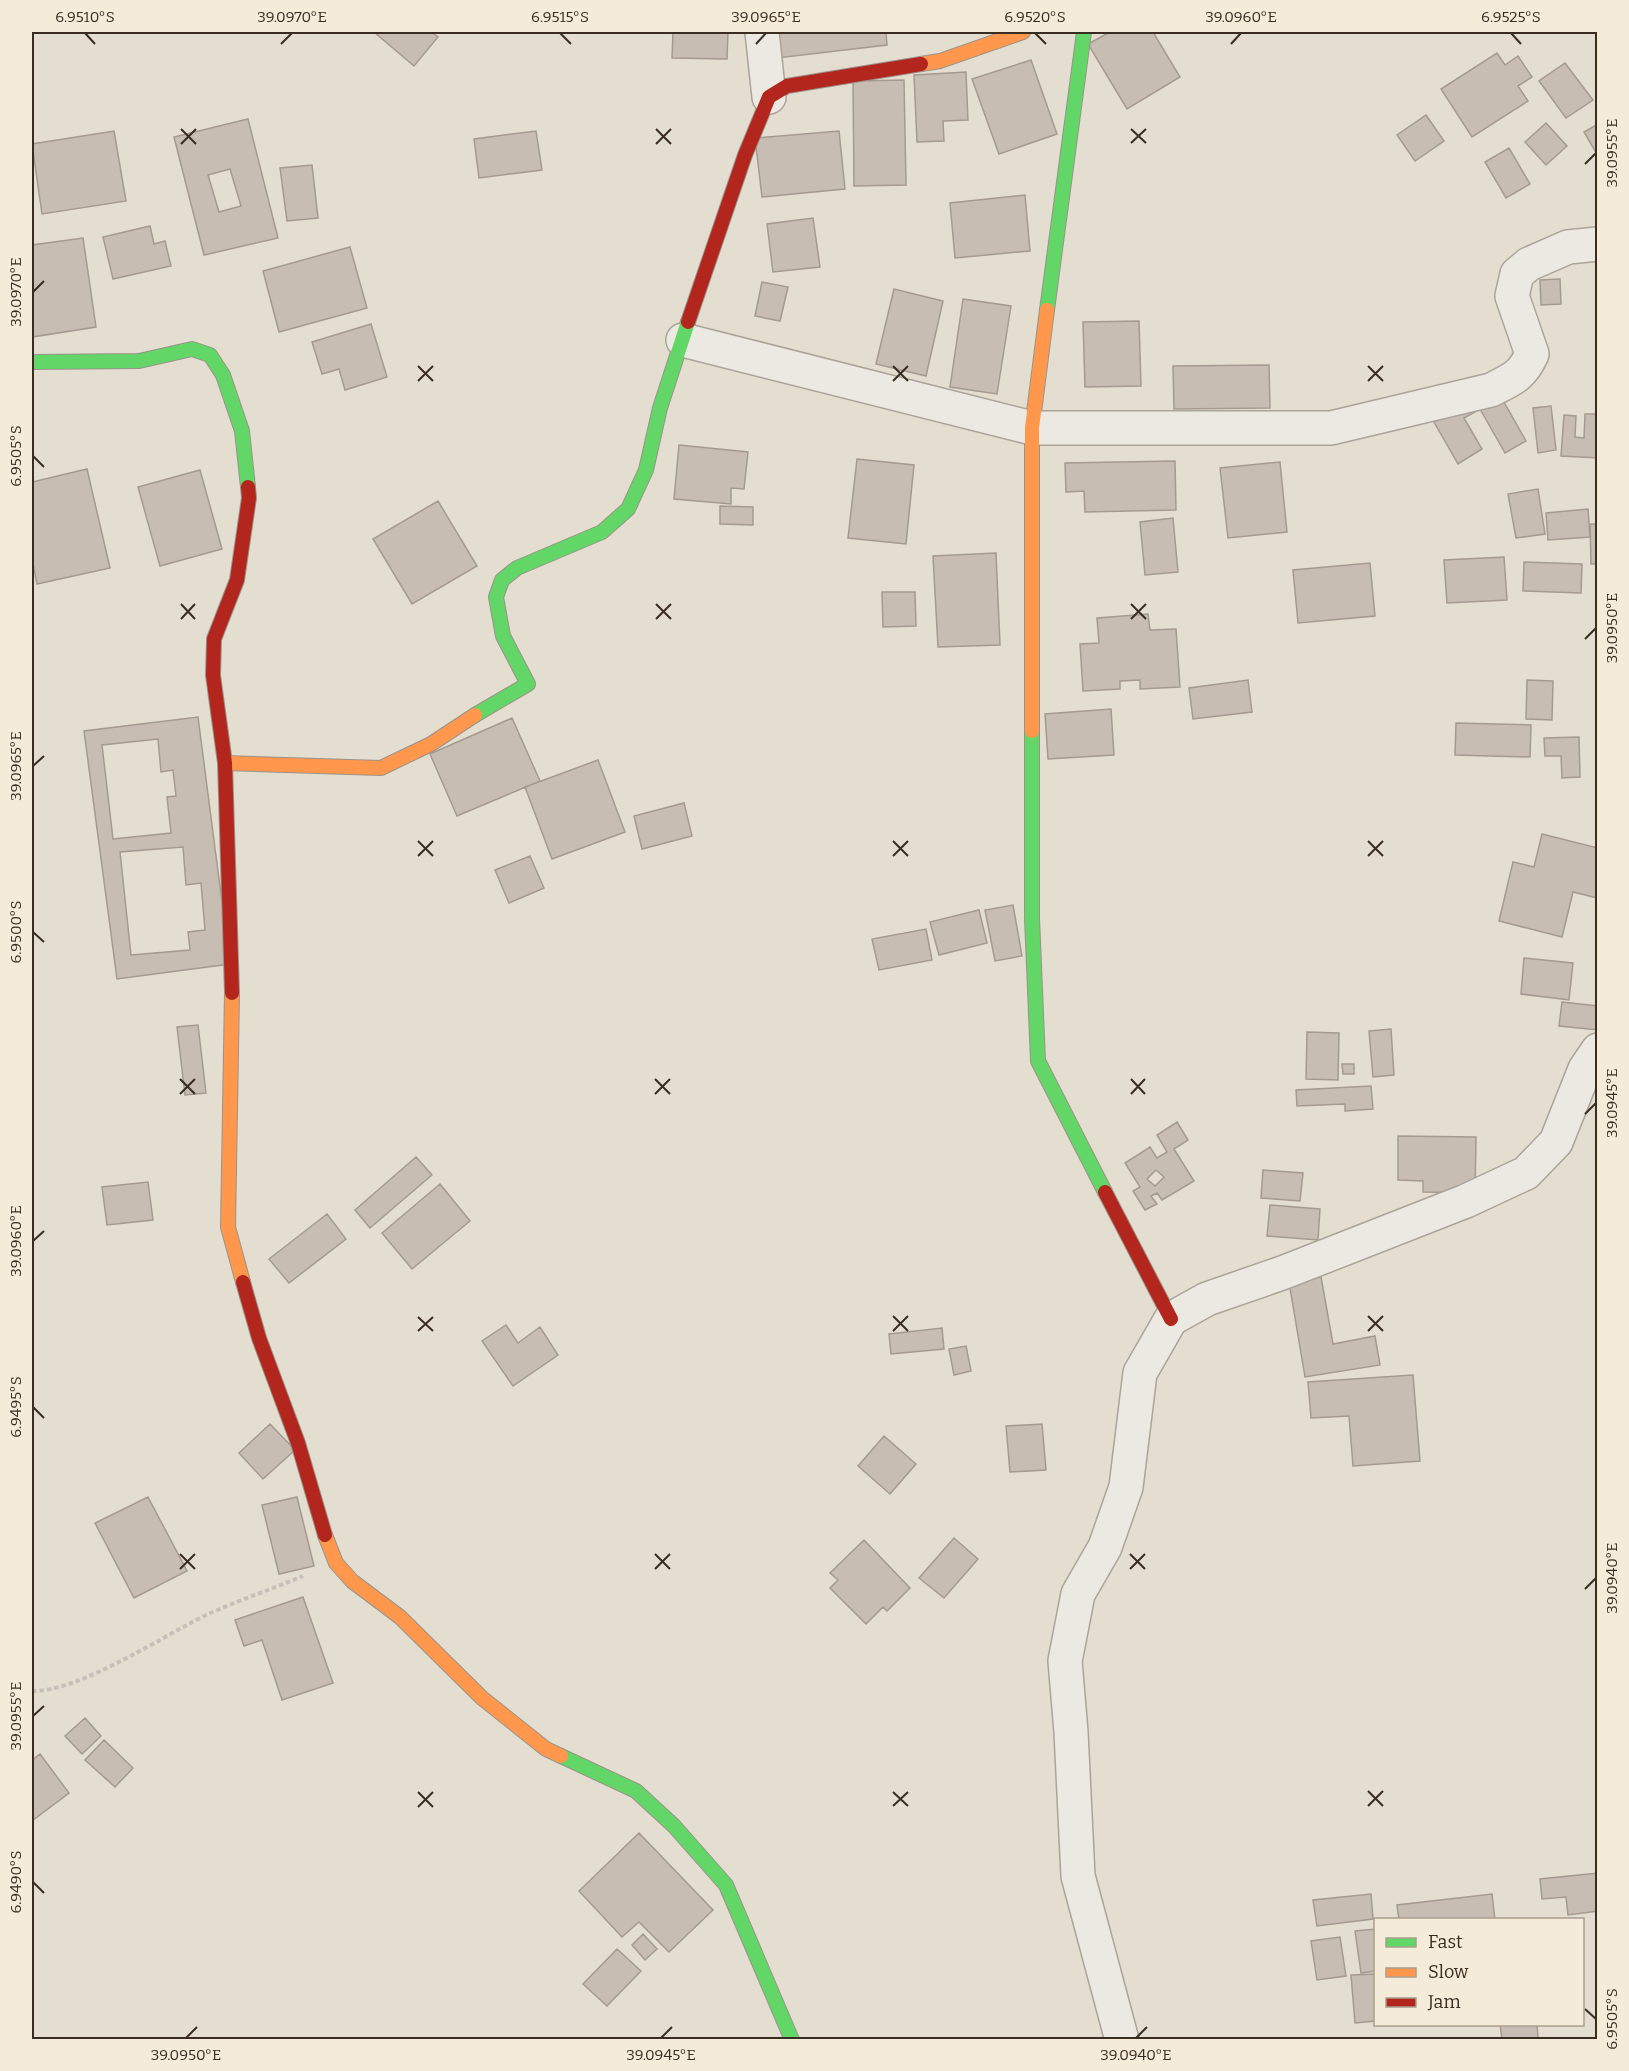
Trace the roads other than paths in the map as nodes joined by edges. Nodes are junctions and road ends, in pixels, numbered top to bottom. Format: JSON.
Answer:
{"nodes":[{"id":1,"x":762,"y":32,"type":"edge"},
{"id":2,"x":1023,"y":32,"type":"edge"},
{"id":3,"x":1084,"y":32,"type":"edge"},
{"id":4,"x":769,"y":97,"type":"junction"},
{"id":5,"x":1598,"y":244,"type":"edge"},
{"id":6,"x":683,"y":340,"type":"junction"},
{"id":7,"x":32,"y":362,"type":"edge"},
{"id":8,"x":1032,"y":428,"type":"junction"},
{"id":9,"x":225,"y":763,"type":"junction"},
{"id":10,"x":1598,"y":1050,"type":"edge"},
{"id":11,"x":1171,"y":1319,"type":"junction"},
{"id":12,"x":792,"y":2040,"type":"edge"},
{"id":13,"x":1122,"y":2040,"type":"edge"}],
"edges":[{"from":1,"to":4,"type":"street"},
{"from":2,"to":4,"type":"street"},
{"from":3,"to":8,"type":"street"},
{"from":4,"to":6,"type":"street"},
{"from":5,"to":8,"type":"street"},
{"from":6,"to":8,"type":"street"},
{"from":6,"to":9,"type":"street"},
{"from":7,"to":9,"type":"street"},
{"from":8,"to":11,"type":"street"},
{"from":9,"to":12,"type":"street"},
{"from":10,"to":11,"type":"street"},
{"from":11,"to":13,"type":"street"}]}
